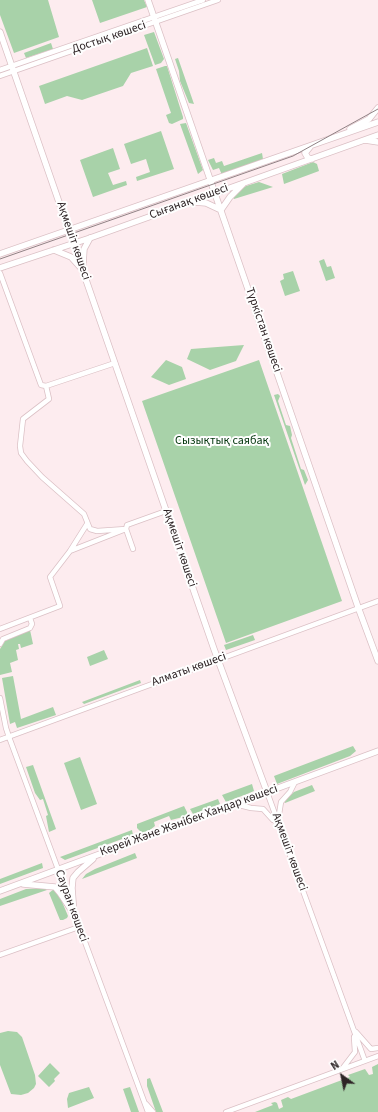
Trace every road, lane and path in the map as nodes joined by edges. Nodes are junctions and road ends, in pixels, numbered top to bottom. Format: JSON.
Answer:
{"nodes":[{"id":1,"x":148,"y":0,"type":"edge"},
{"id":2,"x":203,"y":0,"type":"edge"},
{"id":3,"x":218,"y":0,"type":"edge"},
{"id":4,"x":155,"y":19,"type":"junction"},
{"id":5,"x":0,"y":32,"type":"edge"},
{"id":6,"x":13,"y":69,"type":"junction"},
{"id":7,"x":0,"y":70,"type":"edge"},
{"id":8,"x":0,"y":76,"type":"edge"},
{"id":9,"x":378,"y":108,"type":"edge"},
{"id":10,"x":378,"y":122,"type":"edge"},
{"id":11,"x":368,"y":126,"type":"junction"},
{"id":12,"x":375,"y":136,"type":"edge"},
{"id":13,"x":335,"y":137,"type":"junction"},
{"id":14,"x":363,"y":140,"type":"junction"},
{"id":15,"x":378,"y":142,"type":"edge"},
{"id":16,"x":310,"y":146,"type":"junction"},
{"id":17,"x":312,"y":158,"type":"junction"},
{"id":18,"x":211,"y":180,"type":"junction"},
{"id":19,"x":244,"y":183,"type":"junction"},
{"id":20,"x":215,"y":193,"type":"junction"},
{"id":21,"x":188,"y":202,"type":"junction"},
{"id":22,"x":222,"y":210,"type":"junction"},
{"id":23,"x":69,"y":230,"type":"junction"},
{"id":24,"x":90,"y":238,"type":"junction"},
{"id":25,"x":73,"y":243,"type":"junction"},
{"id":26,"x":54,"y":250,"type":"junction"},
{"id":27,"x":0,"y":254,"type":"edge"},
{"id":28,"x":0,"y":268,"type":"edge"},
{"id":29,"x":82,"y":269,"type":"junction"},
{"id":30,"x":0,"y":273,"type":"edge"},
{"id":31,"x":115,"y":363,"type":"junction"},
{"id":32,"x":46,"y":386,"type":"junction"},
{"id":33,"x":166,"y":511,"type":"junction"},
{"id":34,"x":87,"y":524,"type":"junction"},
{"id":35,"x":126,"y":529,"type":"junction"},
{"id":36,"x":133,"y":549,"type":"dead end"},
{"id":37,"x":70,"y":551,"type":"junction"},
{"id":38,"x":378,"y":600,"type":"edge"},
{"id":39,"x":358,"y":607,"type":"junction"},
{"id":40,"x":30,"y":618,"type":"junction"},
{"id":41,"x":0,"y":629,"type":"edge"},
{"id":42,"x":0,"y":644,"type":"edge"},
{"id":43,"x":218,"y":660,"type":"junction"},
{"id":44,"x":378,"y":661,"type":"edge"},
{"id":45,"x":0,"y":698,"type":"edge"},
{"id":46,"x":9,"y":737,"type":"junction"},
{"id":47,"x":0,"y":740,"type":"edge"},
{"id":48,"x":378,"y":751,"type":"edge"},
{"id":49,"x":295,"y":782,"type":"junction"},
{"id":50,"x":267,"y":792,"type":"junction"},
{"id":51,"x":235,"y":804,"type":"junction"},
{"id":52,"x":278,"y":822,"type":"junction"},
{"id":53,"x":98,"y":855,"type":"junction"},
{"id":54,"x":58,"y":870,"type":"junction"},
{"id":55,"x":19,"y":884,"type":"junction"},
{"id":56,"x":0,"y":891,"type":"edge"},
{"id":57,"x":74,"y":914,"type":"junction"},
{"id":58,"x":79,"y":927,"type":"junction"},
{"id":59,"x":0,"y":955,"type":"edge"},
{"id":60,"x":354,"y":1029,"type":"junction"},
{"id":61,"x":378,"y":1048,"type":"edge"},
{"id":62,"x":378,"y":1056,"type":"edge"},
{"id":63,"x":365,"y":1061,"type":"junction"},
{"id":64,"x":342,"y":1069,"type":"junction"},
{"id":65,"x":143,"y":1101,"type":"junction"},
{"id":66,"x":146,"y":1112,"type":"edge"},
{"id":67,"x":153,"y":1112,"type":"edge"},
{"id":68,"x":226,"y":1112,"type":"edge"}],
"edges":[{"from":1,"to":4,"type":"main road","name":"Түркістан көшесі"},
{"from":2,"to":4,"type":"street","name":"Достық көшесі"},
{"from":3,"to":4,"type":"street","name":"Достық көшесі"},
{"from":4,"to":6,"type":"street","name":"Достық көшесі"},
{"from":4,"to":18,"type":"main road","name":"Түркістан көшесі"},
{"from":5,"to":6,"type":"main road","name":"Ақмешіт көшесі"},
{"from":6,"to":7,"type":"street","name":"Достық көшесі"},
{"from":6,"to":8,"type":"street","name":"Достық көшесі"},
{"from":6,"to":23,"type":"main road","name":"Ақмешіт көшесі"},
{"from":9,"to":13,"type":"main road"},
{"from":10,"to":11,"type":"main road","name":"Сығанақ көшесі"},
{"from":11,"to":12,"type":"main road"},
{"from":11,"to":13,"type":"main road","name":"Сығанақ көшесі"},
{"from":12,"to":14,"type":"main road","name":"Сығанақ көшесі"},
{"from":13,"to":16,"type":"main road","name":"Сығанақ көшесі"},
{"from":14,"to":15,"type":"main road"},
{"from":14,"to":17,"type":"main road","name":"Сығанақ көшесі"},
{"from":16,"to":17,"type":"main road"},
{"from":16,"to":18,"type":"main road","name":"Сығанақ көшесі"},
{"from":17,"to":19,"type":"main road","name":"Сығанақ көшесі"},
{"from":18,"to":20,"type":"main road","name":"Түркістан көшесі"},
{"from":18,"to":23,"type":"main road","name":"Сығанақ көшесі"},
{"from":19,"to":20,"type":"main road","name":"Сығанақ көшесі"},
{"from":19,"to":22,"type":"main road"},
{"from":20,"to":21,"type":"main road","name":"Сығанақ көшесі"},
{"from":20,"to":22,"type":"main road","name":"Түркістан көшесі"},
{"from":21,"to":22,"type":"main road"},
{"from":21,"to":24,"type":"main road","name":"Сығанақ көшесі"},
{"from":22,"to":39,"type":"main road","name":"Түркістан көшесі"},
{"from":23,"to":25,"type":"main road","name":"Ақмешіт көшесі"},
{"from":23,"to":27,"type":"main road","name":"Сығанақ көшесі"},
{"from":24,"to":25,"type":"main road","name":"Сығанақ көшесі"},
{"from":24,"to":29,"type":"main road"},
{"from":25,"to":26,"type":"main road","name":"Сығанақ көшесі"},
{"from":25,"to":29,"type":"main road","name":"Ақмешіт көшесі"},
{"from":26,"to":28,"type":"main road","name":"Сығанақ көшесі"},
{"from":26,"to":29,"type":"main road"},
{"from":29,"to":31,"type":"main road","name":"Ақмешіт көшесі"},
{"from":30,"to":32,"type":"street"},
{"from":31,"to":32,"type":"street"},
{"from":31,"to":33,"type":"main road","name":"Ақмешіт көшесі"},
{"from":32,"to":34,"type":"street"},
{"from":33,"to":35,"type":"street"},
{"from":33,"to":43,"type":"main road","name":"Ақмешіт көшесі"},
{"from":34,"to":35,"type":"street"},
{"from":34,"to":37,"type":"street"},
{"from":35,"to":36,"type":"street"},
{"from":35,"to":37,"type":"street"},
{"from":37,"to":40,"type":"street"},
{"from":38,"to":39,"type":"street","name":"Алматы көшесі"},
{"from":39,"to":43,"type":"street","name":"Алматы көшесі"},
{"from":39,"to":44,"type":"main road","name":"Түркістан көшесі"},
{"from":40,"to":41,"type":"street"},
{"from":40,"to":42,"type":"street"},
{"from":43,"to":46,"type":"street","name":"Алматы көшесі"},
{"from":43,"to":50,"type":"main road","name":"Ақмешіт көшесі"},
{"from":45,"to":46,"type":"street","name":"Сауран көшесі"},
{"from":46,"to":47,"type":"street","name":"Алматы көшесі"},
{"from":46,"to":54,"type":"street","name":"Сауран көшесі"},
{"from":48,"to":49,"type":"main road","name":"Керей Және Жәнібек Хандар көшесі"},
{"from":49,"to":50,"type":"main road","name":"Керей Және Жәнібек Хандар көшесі"},
{"from":49,"to":52,"type":"street"},
{"from":50,"to":51,"type":"main road","name":"Керей Және Жәнібек Хандар көшесі"},
{"from":50,"to":52,"type":"street","name":"Ақмешіт көшесі"},
{"from":51,"to":52,"type":"street"},
{"from":51,"to":53,"type":"main road","name":"Керей Және Жәнібек Хандар көшесі"},
{"from":52,"to":60,"type":"street","name":"Ақмешіт көшесі"},
{"from":53,"to":54,"type":"main road","name":"Керей Және Жәнібек Хандар көшесі"},
{"from":53,"to":57,"type":"main road"},
{"from":54,"to":55,"type":"main road","name":"Керей Және Жәнібек Хандар көшесі"},
{"from":54,"to":57,"type":"street","name":"Сауран көшесі"},
{"from":55,"to":56,"type":"main road","name":"Керей Және Жәнібек Хандар көшесі"},
{"from":55,"to":57,"type":"main road"},
{"from":57,"to":58,"type":"street","name":"Сауран көшесі"},
{"from":58,"to":59,"type":"street"},
{"from":58,"to":65,"type":"street","name":"Сауран көшесі"},
{"from":60,"to":61,"type":"street"},
{"from":60,"to":63,"type":"street","name":"Ақмешіт көшесі"},
{"from":60,"to":64,"type":"street"},
{"from":62,"to":63,"type":"street"},
{"from":63,"to":64,"type":"street"},
{"from":64,"to":68,"type":"street"},
{"from":65,"to":66,"type":"street","name":"Сауран көшесі"},
{"from":65,"to":67,"type":"street"}]}
